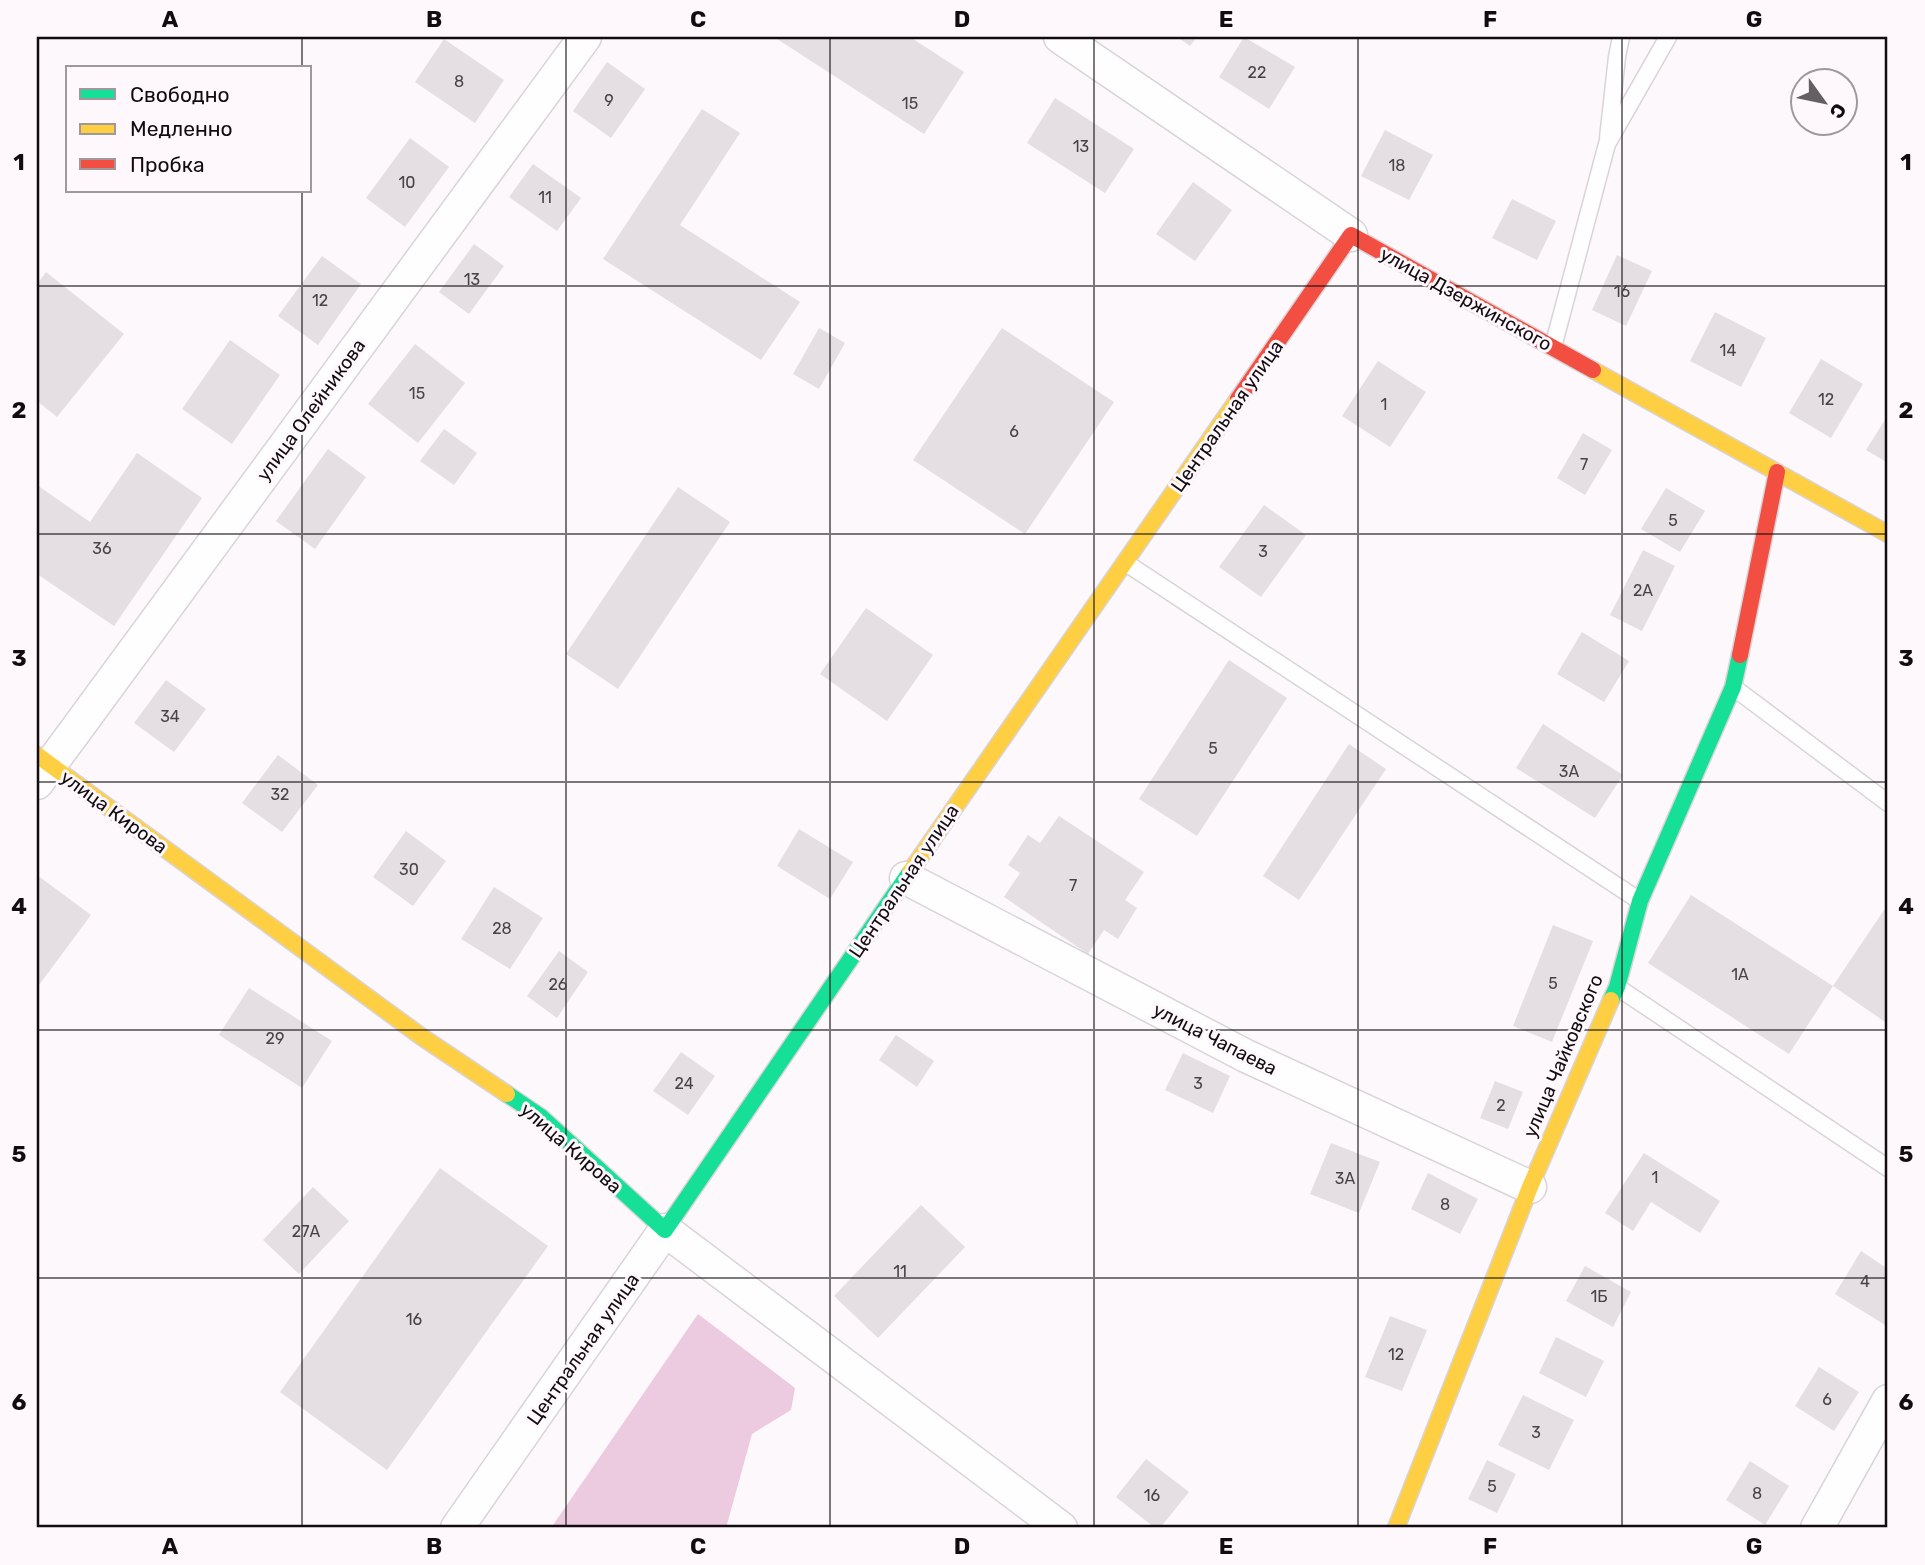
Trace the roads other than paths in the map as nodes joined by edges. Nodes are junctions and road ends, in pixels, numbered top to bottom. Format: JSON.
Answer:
{"nodes":[{"id":1,"x":585,"y":37,"type":"edge"},
{"id":2,"x":1060,"y":37,"type":"edge"},
{"id":3,"x":1621,"y":37,"type":"edge"},
{"id":4,"x":1668,"y":37,"type":"edge"},
{"id":5,"x":1608,"y":144,"type":"junction"},
{"id":6,"x":1351,"y":235,"type":"junction"},
{"id":7,"x":1553,"y":348,"type":"junction"},
{"id":8,"x":1777,"y":472,"type":"junction"},
{"id":9,"x":1888,"y":534,"type":"edge"},
{"id":10,"x":1126,"y":563,"type":"junction"},
{"id":11,"x":1733,"y":687,"type":"junction"},
{"id":12,"x":41,"y":768,"type":"edge"},
{"id":13,"x":1888,"y":803,"type":"edge"},
{"id":14,"x":906,"y":878,"type":"junction"},
{"id":15,"x":1640,"y":901,"type":"junction"},
{"id":16,"x":1617,"y":988,"type":"junction"},
{"id":17,"x":1888,"y":1168,"type":"edge"},
{"id":18,"x":1530,"y":1186,"type":"junction"},
{"id":19,"x":665,"y":1230,"type":"junction"},
{"id":20,"x":1888,"y":1401,"type":"edge"},
{"id":21,"x":457,"y":1528,"type":"edge"},
{"id":22,"x":1060,"y":1528,"type":"edge"},
{"id":23,"x":1396,"y":1528,"type":"edge"},
{"id":24,"x":1817,"y":1528,"type":"edge"}],
"edges":[{"from":1,"to":12,"type":"street","name":"улица Олейникова"},
{"from":2,"to":6,"type":"street","name":"улица Дзержинского"},
{"from":3,"to":5,"type":"lane"},
{"from":4,"to":5,"type":"lane"},
{"from":5,"to":7,"type":"lane"},
{"from":6,"to":7,"type":"street","name":"улица Дзержинского"},
{"from":6,"to":10,"type":"street","name":"Центральная улица"},
{"from":7,"to":8,"type":"street","name":"улица Дзержинского"},
{"from":8,"to":9,"type":"street","name":"улица Дзержинского"},
{"from":8,"to":11,"type":"street","name":"улица Чайковского"},
{"from":10,"to":14,"type":"street","name":"Центральная улица"},
{"from":10,"to":15,"type":"lane"},
{"from":11,"to":13,"type":"lane"},
{"from":11,"to":15,"type":"street","name":"улица Чайковского"},
{"from":12,"to":19,"type":"street","name":"улица Кирова"},
{"from":14,"to":18,"type":"street","name":"улица Чапаева"},
{"from":14,"to":19,"type":"street","name":"Центральная улица"},
{"from":15,"to":16,"type":"street","name":"улица Чайковского"},
{"from":16,"to":17,"type":"lane"},
{"from":16,"to":18,"type":"street","name":"улица Чайковского"},
{"from":18,"to":23,"type":"street","name":"улица Чайковского"},
{"from":19,"to":21,"type":"street","name":"Центральная улица"},
{"from":19,"to":22,"type":"street","name":"улица Кирова"},
{"from":20,"to":24,"type":"street"}]}
